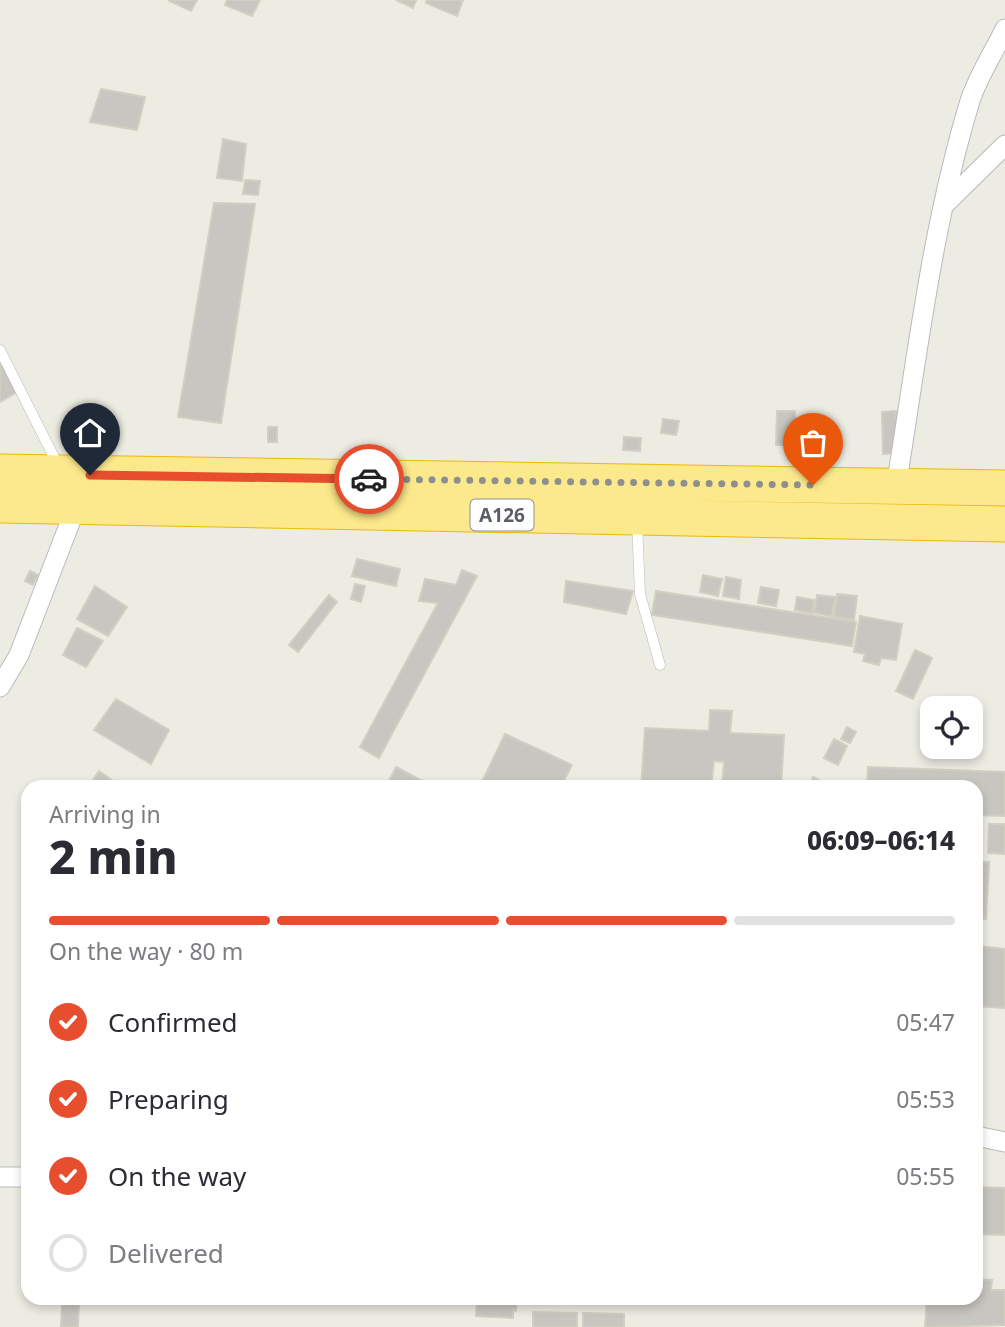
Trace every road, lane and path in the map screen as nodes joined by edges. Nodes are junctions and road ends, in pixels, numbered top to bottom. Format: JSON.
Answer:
{"nodes":[{"id":1,"x":1005,"y":29,"type":"edge"},
{"id":2,"x":1005,"y":145,"type":"edge"},
{"id":3,"x":944,"y":205,"type":"junction"},
{"id":4,"x":0,"y":350,"type":"edge"},
{"id":5,"x":0,"y":472,"type":"edge"},
{"id":6,"x":63,"y":475,"type":"junction"},
{"id":7,"x":896,"y":486,"type":"junction"},
{"id":8,"x":1005,"y":488,"type":"edge"},
{"id":9,"x":0,"y":505,"type":"edge"},
{"id":10,"x":76,"y":507,"type":"junction"},
{"id":11,"x":637,"y":517,"type":"junction"},
{"id":12,"x":1005,"y":524,"type":"edge"},
{"id":13,"x":660,"y":665,"type":"dead end"},
{"id":14,"x":0,"y":687,"type":"edge"},
{"id":15,"x":983,"y":1137,"type":"edge"},
{"id":16,"x":1005,"y":1142,"type":"edge"},
{"id":17,"x":0,"y":1177,"type":"edge"},
{"id":18,"x":21,"y":1177,"type":"edge"}],
"edges":[{"from":1,"to":3,"type":"street"},
{"from":2,"to":3,"type":"street"},
{"from":3,"to":7,"type":"street"},
{"from":4,"to":6,"type":"lane"},
{"from":5,"to":6,"type":"highway","number":"A126"},
{"from":6,"to":7,"type":"highway","number":"A126"},
{"from":7,"to":8,"type":"highway","number":"A126"},
{"from":9,"to":10,"type":"highway","number":"A126"},
{"from":10,"to":11,"type":"highway","number":"A126"},
{"from":10,"to":14,"type":"street"},
{"from":11,"to":12,"type":"highway","number":"A126"},
{"from":11,"to":13,"type":"lane"},
{"from":15,"to":16,"type":"street"},
{"from":17,"to":18,"type":"street"}]}
